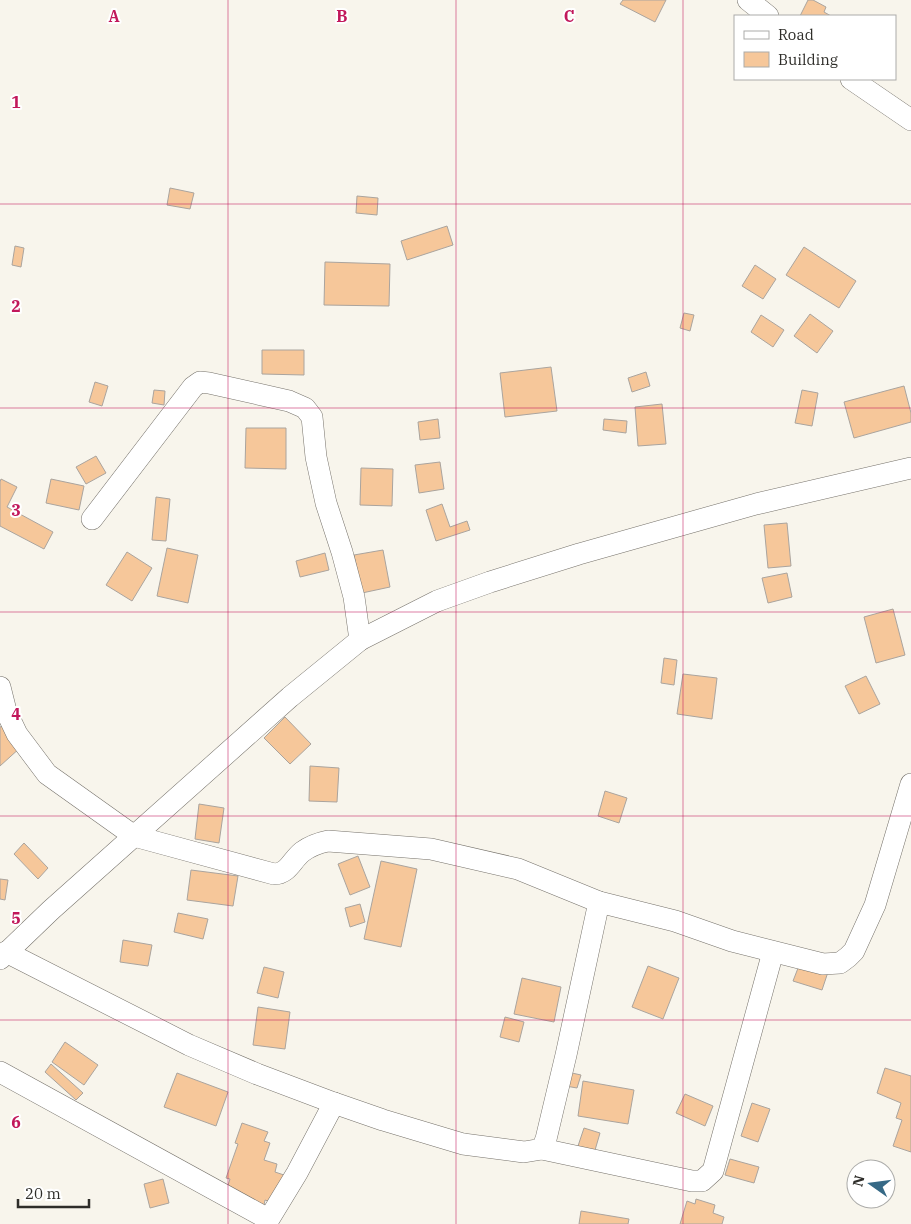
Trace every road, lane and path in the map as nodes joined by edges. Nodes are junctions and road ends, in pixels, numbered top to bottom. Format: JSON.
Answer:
{"nodes":[{"id":1,"x":748,"y":0,"type":"edge"},
{"id":2,"x":767,"y":15,"type":"edge"},
{"id":3,"x":852,"y":80,"type":"edge"},
{"id":4,"x":911,"y":120,"type":"edge"},
{"id":5,"x":911,"y":468,"type":"edge"},
{"id":6,"x":92,"y":519,"type":"dead end"},
{"id":7,"x":360,"y":640,"type":"junction"},
{"id":8,"x":0,"y":686,"type":"edge"},
{"id":9,"x":911,"y":784,"type":"edge"},
{"id":10,"x":134,"y":836,"type":"junction"},
{"id":11,"x":599,"y":902,"type":"junction"},
{"id":12,"x":773,"y":952,"type":"junction"},
{"id":13,"x":3,"y":956,"type":"edge"},
{"id":14,"x":0,"y":1073,"type":"edge"},
{"id":15,"x":334,"y":1103,"type":"junction"},
{"id":16,"x":542,"y":1150,"type":"junction"},
{"id":17,"x":267,"y":1221,"type":"edge"}],
"edges":[{"from":1,"to":2,"type":"street"},
{"from":3,"to":4,"type":"street"},
{"from":5,"to":7,"type":"street"},
{"from":6,"to":7,"type":"street"},
{"from":7,"to":10,"type":"street"},
{"from":8,"to":10,"type":"street"},
{"from":9,"to":12,"type":"street"},
{"from":10,"to":11,"type":"street"},
{"from":10,"to":13,"type":"street"},
{"from":11,"to":12,"type":"street"},
{"from":11,"to":16,"type":"street"},
{"from":12,"to":16,"type":"street"},
{"from":13,"to":15,"type":"street"},
{"from":14,"to":17,"type":"street"},
{"from":15,"to":16,"type":"street"},
{"from":15,"to":17,"type":"street"}]}
